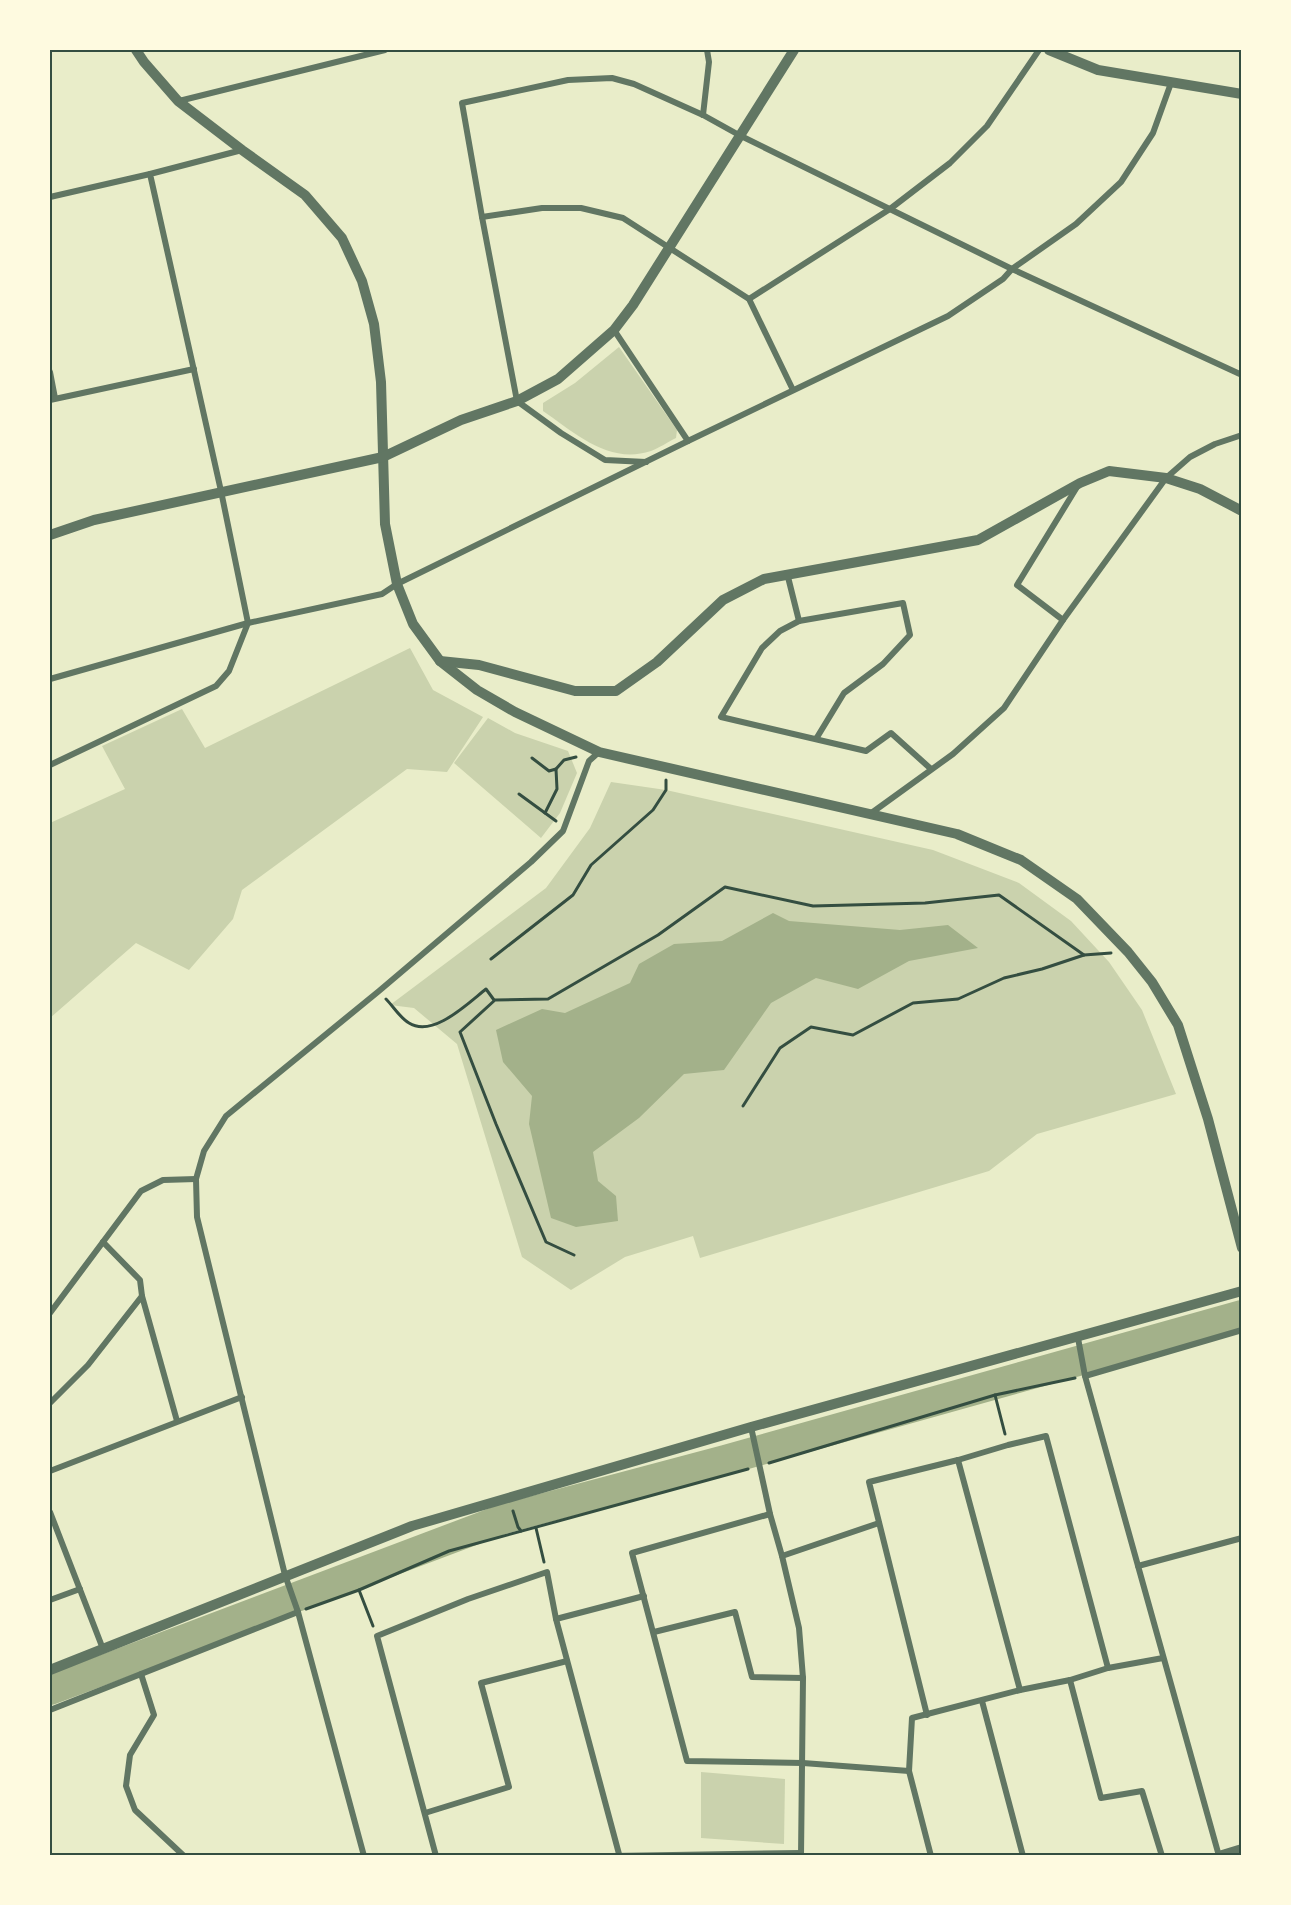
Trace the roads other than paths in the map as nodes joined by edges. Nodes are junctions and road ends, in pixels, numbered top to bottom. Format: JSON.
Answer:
{"nodes":[{"id":1,"x":136,"y":50,"type":"edge"},
{"id":2,"x":385,"y":50,"type":"edge"},
{"id":3,"x":707,"y":50,"type":"edge"},
{"id":4,"x":794,"y":50,"type":"edge"},
{"id":5,"x":1039,"y":50,"type":"edge"},
{"id":6,"x":1049,"y":50,"type":"edge"},
{"id":7,"x":1171,"y":83,"type":"junction"},
{"id":8,"x":1242,"y":93,"type":"edge"},
{"id":9,"x":178,"y":101,"type":"junction"},
{"id":10,"x":703,"y":115,"type":"junction"},
{"id":11,"x":739,"y":135,"type":"junction"},
{"id":12,"x":242,"y":150,"type":"junction"},
{"id":13,"x":150,"y":174,"type":"junction"},
{"id":14,"x":50,"y":197,"type":"edge"},
{"id":15,"x":890,"y":209,"type":"junction"},
{"id":16,"x":482,"y":217,"type":"junction"},
{"id":17,"x":669,"y":246,"type":"junction"},
{"id":18,"x":1012,"y":269,"type":"junction"},
{"id":19,"x":749,"y":299,"type":"junction"},
{"id":20,"x":614,"y":330,"type":"junction"},
{"id":21,"x":194,"y":369,"type":"junction"},
{"id":22,"x":50,"y":372,"type":"edge"},
{"id":23,"x":1242,"y":375,"type":"edge"},
{"id":24,"x":793,"y":390,"type":"junction"},
{"id":25,"x":52,"y":399,"type":"edge"},
{"id":26,"x":517,"y":401,"type":"junction"},
{"id":27,"x":1242,"y":435,"type":"edge"},
{"id":28,"x":688,"y":441,"type":"junction"},
{"id":29,"x":383,"y":457,"type":"junction"},
{"id":30,"x":646,"y":462,"type":"junction"},
{"id":31,"x":1166,"y":478,"type":"junction"},
{"id":32,"x":1080,"y":483,"type":"junction"},
{"id":33,"x":221,"y":491,"type":"junction"},
{"id":34,"x":1242,"y":512,"type":"edge"},
{"id":35,"x":50,"y":535,"type":"edge"},
{"id":36,"x":787,"y":573,"type":"junction"},
{"id":37,"x":397,"y":584,"type":"junction"},
{"id":38,"x":1063,"y":620,"type":"junction"},
{"id":39,"x":799,"y":621,"type":"junction"},
{"id":40,"x":248,"y":623,"type":"junction"},
{"id":41,"x":440,"y":661,"type":"junction"},
{"id":42,"x":50,"y":680,"type":"edge"},
{"id":43,"x":816,"y":739,"type":"junction"},
{"id":44,"x":599,"y":752,"type":"junction"},
{"id":45,"x":50,"y":765,"type":"edge"},
{"id":46,"x":931,"y":769,"type":"junction"},
{"id":47,"x":870,"y":814,"type":"junction"},
{"id":48,"x":196,"y":1179,"type":"junction"},
{"id":49,"x":103,"y":1242,"type":"junction"},
{"id":50,"x":1242,"y":1248,"type":"edge"},
{"id":51,"x":1242,"y":1291,"type":"edge"},
{"id":52,"x":142,"y":1296,"type":"junction"},
{"id":53,"x":50,"y":1313,"type":"edge"},
{"id":54,"x":1242,"y":1330,"type":"edge"},
{"id":55,"x":1078,"y":1342,"type":"junction"},
{"id":56,"x":1085,"y":1376,"type":"junction"},
{"id":57,"x":242,"y":1397,"type":"junction"},
{"id":58,"x":50,"y":1403,"type":"edge"},
{"id":59,"x":177,"y":1421,"type":"junction"},
{"id":60,"x":752,"y":1431,"type":"junction"},
{"id":61,"x":958,"y":1460,"type":"junction"},
{"id":62,"x":50,"y":1471,"type":"edge"},
{"id":63,"x":50,"y":1512,"type":"edge"},
{"id":64,"x":770,"y":1514,"type":"junction"},
{"id":65,"x":879,"y":1523,"type":"junction"},
{"id":66,"x":1242,"y":1538,"type":"edge"},
{"id":67,"x":782,"y":1556,"type":"junction"},
{"id":68,"x":1137,"y":1566,"type":"junction"},
{"id":69,"x":285,"y":1575,"type":"junction"},
{"id":70,"x":80,"y":1588,"type":"junction"},
{"id":71,"x":644,"y":1596,"type":"junction"},
{"id":72,"x":50,"y":1600,"type":"edge"},
{"id":73,"x":298,"y":1612,"type":"junction"},
{"id":74,"x":556,"y":1619,"type":"junction"},
{"id":75,"x":654,"y":1632,"type":"junction"},
{"id":76,"x":103,"y":1649,"type":"junction"},
{"id":77,"x":1162,"y":1658,"type":"junction"},
{"id":78,"x":567,"y":1660,"type":"junction"},
{"id":79,"x":1108,"y":1668,"type":"junction"},
{"id":80,"x":50,"y":1670,"type":"edge"},
{"id":81,"x":141,"y":1674,"type":"junction"},
{"id":82,"x":803,"y":1678,"type":"junction"},
{"id":83,"x":1070,"y":1680,"type":"junction"},
{"id":84,"x":1020,"y":1690,"type":"junction"},
{"id":85,"x":982,"y":1701,"type":"junction"},
{"id":86,"x":50,"y":1710,"type":"edge"},
{"id":87,"x":927,"y":1715,"type":"junction"},
{"id":88,"x":803,"y":1763,"type":"junction"},
{"id":89,"x":909,"y":1771,"type":"junction"},
{"id":90,"x":425,"y":1813,"type":"junction"},
{"id":91,"x":1242,"y":1849,"type":"edge"},
{"id":92,"x":695,"y":1854,"type":"edge"},
{"id":93,"x":801,"y":1854,"type":"edge"},
{"id":94,"x":616,"y":1855,"type":"edge"},
{"id":95,"x":184,"y":1856,"type":"edge"},
{"id":96,"x":364,"y":1856,"type":"edge"},
{"id":97,"x":436,"y":1856,"type":"edge"},
{"id":98,"x":931,"y":1856,"type":"edge"},
{"id":99,"x":1023,"y":1856,"type":"edge"},
{"id":100,"x":1162,"y":1856,"type":"edge"},
{"id":101,"x":1219,"y":1856,"type":"edge"}],
"edges":[{"from":1,"to":9,"type":"street"},
{"from":2,"to":9,"type":"street"},
{"from":3,"to":10,"type":"street"},
{"from":4,"to":11,"type":"street"},
{"from":5,"to":15,"type":"street"},
{"from":6,"to":7,"type":"street"},
{"from":7,"to":8,"type":"street"},
{"from":7,"to":18,"type":"street"},
{"from":9,"to":12,"type":"street"},
{"from":10,"to":11,"type":"street"},
{"from":10,"to":16,"type":"street"},
{"from":11,"to":15,"type":"street"},
{"from":11,"to":17,"type":"street"},
{"from":12,"to":13,"type":"street"},
{"from":12,"to":29,"type":"street"},
{"from":13,"to":14,"type":"street"},
{"from":13,"to":21,"type":"street"},
{"from":15,"to":18,"type":"street"},
{"from":15,"to":19,"type":"street"},
{"from":16,"to":17,"type":"street"},
{"from":16,"to":26,"type":"street"},
{"from":17,"to":19,"type":"street"},
{"from":17,"to":20,"type":"street"},
{"from":18,"to":23,"type":"street"},
{"from":18,"to":24,"type":"street"},
{"from":19,"to":24,"type":"street"},
{"from":20,"to":26,"type":"street"},
{"from":20,"to":28,"type":"street"},
{"from":21,"to":25,"type":"street"},
{"from":21,"to":33,"type":"street"},
{"from":22,"to":25,"type":"street"},
{"from":24,"to":28,"type":"street"},
{"from":26,"to":29,"type":"street"},
{"from":26,"to":30,"type":"street"},
{"from":27,"to":31,"type":"street"},
{"from":28,"to":30,"type":"street"},
{"from":29,"to":33,"type":"street"},
{"from":29,"to":37,"type":"street"},
{"from":30,"to":37,"type":"street"},
{"from":31,"to":32,"type":"street"},
{"from":31,"to":34,"type":"street"},
{"from":31,"to":38,"type":"street"},
{"from":32,"to":36,"type":"street"},
{"from":32,"to":38,"type":"street"},
{"from":33,"to":35,"type":"street"},
{"from":33,"to":40,"type":"street"},
{"from":36,"to":39,"type":"street"},
{"from":36,"to":41,"type":"street"},
{"from":37,"to":40,"type":"street"},
{"from":37,"to":41,"type":"street"},
{"from":38,"to":46,"type":"street"},
{"from":39,"to":43,"type":"street"},
{"from":39,"to":43,"type":"street"},
{"from":40,"to":42,"type":"street"},
{"from":40,"to":45,"type":"street"},
{"from":41,"to":44,"type":"street"},
{"from":43,"to":46,"type":"street"},
{"from":44,"to":47,"type":"street"},
{"from":44,"to":48,"type":"street"},
{"from":46,"to":47,"type":"street"},
{"from":47,"to":50,"type":"street"},
{"from":48,"to":49,"type":"street"},
{"from":48,"to":57,"type":"street"},
{"from":49,"to":52,"type":"street"},
{"from":49,"to":53,"type":"street"},
{"from":51,"to":55,"type":"street"},
{"from":52,"to":58,"type":"street"},
{"from":52,"to":59,"type":"street"},
{"from":54,"to":56,"type":"street"},
{"from":55,"to":56,"type":"street"},
{"from":55,"to":60,"type":"street"},
{"from":56,"to":68,"type":"street"},
{"from":57,"to":59,"type":"street"},
{"from":57,"to":69,"type":"street"},
{"from":59,"to":62,"type":"street"},
{"from":60,"to":64,"type":"street"},
{"from":60,"to":69,"type":"street"},
{"from":61,"to":65,"type":"street"},
{"from":61,"to":79,"type":"street"},
{"from":61,"to":84,"type":"street"},
{"from":63,"to":70,"type":"street"},
{"from":64,"to":67,"type":"street"},
{"from":64,"to":71,"type":"street"},
{"from":65,"to":67,"type":"street"},
{"from":65,"to":87,"type":"street"},
{"from":66,"to":68,"type":"street"},
{"from":67,"to":82,"type":"street"},
{"from":68,"to":77,"type":"street"},
{"from":69,"to":73,"type":"street"},
{"from":69,"to":76,"type":"street"},
{"from":70,"to":72,"type":"street"},
{"from":70,"to":76,"type":"street"},
{"from":71,"to":74,"type":"street"},
{"from":71,"to":75,"type":"street"},
{"from":73,"to":81,"type":"street"},
{"from":73,"to":96,"type":"street"},
{"from":74,"to":78,"type":"street"},
{"from":74,"to":90,"type":"street"},
{"from":75,"to":82,"type":"street"},
{"from":75,"to":88,"type":"street"},
{"from":76,"to":80,"type":"street"},
{"from":77,"to":79,"type":"street"},
{"from":77,"to":101,"type":"street"},
{"from":78,"to":90,"type":"street"},
{"from":78,"to":94,"type":"street"},
{"from":79,"to":83,"type":"street"},
{"from":81,"to":86,"type":"street"},
{"from":81,"to":95,"type":"street"},
{"from":82,"to":88,"type":"street"},
{"from":83,"to":84,"type":"street"},
{"from":83,"to":100,"type":"street"},
{"from":84,"to":85,"type":"street"},
{"from":85,"to":87,"type":"street"},
{"from":85,"to":99,"type":"street"},
{"from":87,"to":89,"type":"street"},
{"from":88,"to":89,"type":"street"},
{"from":88,"to":93,"type":"street"},
{"from":89,"to":98,"type":"street"},
{"from":90,"to":97,"type":"street"},
{"from":91,"to":101,"type":"street"},
{"from":92,"to":93,"type":"street"},
{"from":92,"to":94,"type":"street"}]}
